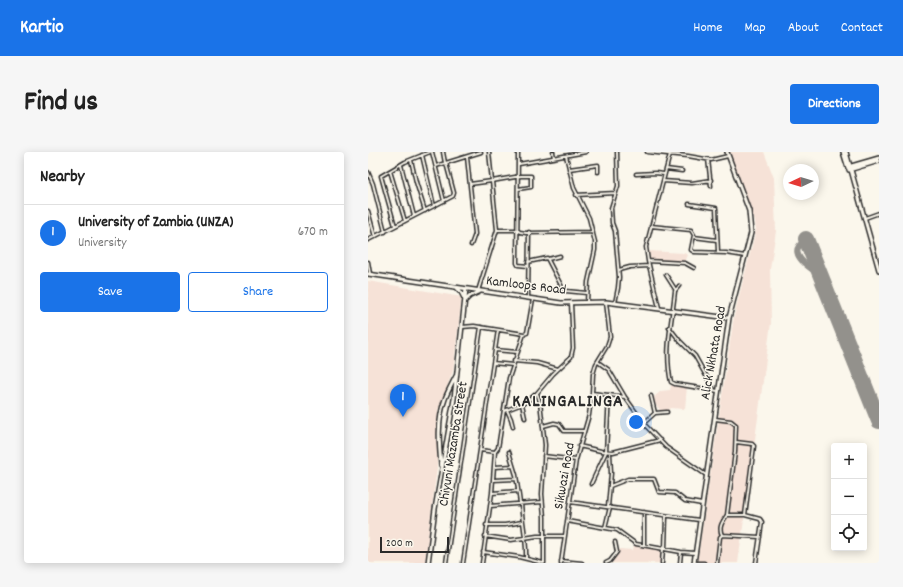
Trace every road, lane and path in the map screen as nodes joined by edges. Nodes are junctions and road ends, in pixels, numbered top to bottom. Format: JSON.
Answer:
{"nodes":[{"id":1,"x":431,"y":152,"type":"edge"},
{"id":2,"x":443,"y":152,"type":"edge"},
{"id":3,"x":481,"y":152,"type":"edge"},
{"id":4,"x":489,"y":152,"type":"edge"},
{"id":5,"x":518,"y":152,"type":"edge"},
{"id":6,"x":553,"y":152,"type":"edge"},
{"id":7,"x":586,"y":152,"type":"edge"},
{"id":8,"x":617,"y":152,"type":"edge"},
{"id":9,"x":647,"y":152,"type":"edge"},
{"id":10,"x":688,"y":152,"type":"edge"},
{"id":11,"x":845,"y":152,"type":"edge"},
{"id":12,"x":579,"y":153,"type":"edge"},
{"id":13,"x":659,"y":153,"type":"edge"},
{"id":14,"x":670,"y":154,"type":"junction"},
{"id":15,"x":728,"y":154,"type":"edge"},
{"id":16,"x":422,"y":155,"type":"junction"},
{"id":17,"x":566,"y":156,"type":"junction"},
{"id":18,"x":688,"y":156,"type":"junction"},
{"id":19,"x":467,"y":157,"type":"junction"},
{"id":20,"x":554,"y":158,"type":"junction"},
{"id":21,"x":879,"y":158,"type":"edge"},
{"id":22,"x":411,"y":159,"type":"junction"},
{"id":23,"x":708,"y":159,"type":"junction"},
{"id":24,"x":848,"y":160,"type":"junction"},
{"id":25,"x":879,"y":161,"type":"edge"},
{"id":26,"x":446,"y":163,"type":"junction"},
{"id":27,"x":401,"y":164,"type":"junction"},
{"id":28,"x":519,"y":164,"type":"junction"},
{"id":29,"x":436,"y":166,"type":"junction"},
{"id":30,"x":857,"y":166,"type":"junction"},
{"id":31,"x":569,"y":169,"type":"junction"},
{"id":32,"x":666,"y":169,"type":"junction"},
{"id":33,"x":850,"y":169,"type":"junction"},
{"id":34,"x":390,"y":171,"type":"junction"},
{"id":35,"x":682,"y":171,"type":"dead end"},
{"id":36,"x":368,"y":172,"type":"edge"},
{"id":37,"x":598,"y":172,"type":"dead end"},
{"id":38,"x":636,"y":174,"type":"dead end"},
{"id":39,"x":664,"y":174,"type":"junction"},
{"id":40,"x":518,"y":176,"type":"junction"},
{"id":41,"x":853,"y":179,"type":"junction"},
{"id":42,"x":711,"y":180,"type":"junction"},
{"id":43,"x":371,"y":181,"type":"junction"},
{"id":44,"x":492,"y":181,"type":"junction"},
{"id":45,"x":663,"y":181,"type":"junction"},
{"id":46,"x":368,"y":183,"type":"edge"},
{"id":47,"x":470,"y":184,"type":"junction"},
{"id":48,"x":711,"y":186,"type":"dead end"},
{"id":49,"x":518,"y":189,"type":"junction"},
{"id":50,"x":616,"y":193,"type":"junction"},
{"id":51,"x":576,"y":195,"type":"junction"},
{"id":52,"x":444,"y":201,"type":"junction"},
{"id":53,"x":688,"y":204,"type":"dead end"},
{"id":54,"x":434,"y":206,"type":"junction"},
{"id":55,"x":368,"y":211,"type":"edge"},
{"id":56,"x":425,"y":211,"type":"junction"},
{"id":57,"x":879,"y":213,"type":"edge"},
{"id":58,"x":414,"y":216,"type":"junction"},
{"id":59,"x":864,"y":218,"type":"junction"},
{"id":60,"x":405,"y":221,"type":"junction"},
{"id":61,"x":395,"y":226,"type":"junction"},
{"id":62,"x":651,"y":226,"type":"junction"},
{"id":63,"x":497,"y":230,"type":"junction"},
{"id":64,"x":517,"y":230,"type":"junction"},
{"id":65,"x":385,"y":232,"type":"junction"},
{"id":66,"x":529,"y":232,"type":"junction"},
{"id":67,"x":592,"y":232,"type":"junction"},
{"id":68,"x":375,"y":237,"type":"junction"},
{"id":69,"x":694,"y":237,"type":"junction"},
{"id":70,"x":368,"y":240,"type":"edge"},
{"id":71,"x":718,"y":240,"type":"junction"},
{"id":72,"x":471,"y":245,"type":"dead end"},
{"id":73,"x":718,"y":252,"type":"junction"},
{"id":74,"x":560,"y":256,"type":"dead end"},
{"id":75,"x":746,"y":256,"type":"junction"},
{"id":76,"x":548,"y":259,"type":"junction"},
{"id":77,"x":648,"y":261,"type":"junction"},
{"id":78,"x":368,"y":262,"type":"edge"},
{"id":79,"x":528,"y":262,"type":"junction"},
{"id":80,"x":528,"y":266,"type":"junction"},
{"id":81,"x":649,"y":266,"type":"junction"},
{"id":82,"x":694,"y":268,"type":"dead end"},
{"id":83,"x":618,"y":270,"type":"junction"},
{"id":84,"x":879,"y":270,"type":"edge"},
{"id":85,"x":369,"y":274,"type":"edge"},
{"id":86,"x":666,"y":275,"type":"dead end"},
{"id":87,"x":679,"y":286,"type":"dead end"},
{"id":88,"x":455,"y":287,"type":"junction"},
{"id":89,"x":466,"y":289,"type":"junction"},
{"id":90,"x":676,"y":290,"type":"junction"},
{"id":91,"x":478,"y":291,"type":"junction"},
{"id":92,"x":484,"y":292,"type":"junction"},
{"id":93,"x":587,"y":293,"type":"junction"},
{"id":94,"x":528,"y":298,"type":"junction"},
{"id":95,"x":533,"y":299,"type":"junction"},
{"id":96,"x":587,"y":302,"type":"junction"},
{"id":97,"x":606,"y":302,"type":"junction"},
{"id":98,"x":571,"y":303,"type":"junction"},
{"id":99,"x":615,"y":303,"type":"junction"},
{"id":100,"x":465,"y":304,"type":"junction"},
{"id":101,"x":659,"y":309,"type":"junction"},
{"id":102,"x":673,"y":311,"type":"junction"},
{"id":103,"x":729,"y":318,"type":"junction"},
{"id":104,"x":462,"y":327,"type":"junction"},
{"id":105,"x":481,"y":327,"type":"junction"},
{"id":106,"x":669,"y":327,"type":"junction"},
{"id":107,"x":498,"y":330,"type":"junction"},
{"id":108,"x":524,"y":334,"type":"junction"},
{"id":109,"x":495,"y":350,"type":"junction"},
{"id":110,"x":518,"y":352,"type":"junction"},
{"id":111,"x":514,"y":361,"type":"junction"},
{"id":112,"x":598,"y":362,"type":"junction"},
{"id":113,"x":493,"y":363,"type":"junction"},
{"id":114,"x":513,"y":366,"type":"junction"},
{"id":115,"x":558,"y":369,"type":"junction"},
{"id":116,"x":457,"y":374,"type":"junction"},
{"id":117,"x":716,"y":390,"type":"junction"},
{"id":118,"x":537,"y":393,"type":"junction"},
{"id":119,"x":592,"y":393,"type":"junction"},
{"id":120,"x":609,"y":395,"type":"junction"},
{"id":121,"x":651,"y":396,"type":"dead end"},
{"id":122,"x":624,"y":397,"type":"junction"},
{"id":123,"x":522,"y":404,"type":"junction"},
{"id":124,"x":507,"y":410,"type":"junction"},
{"id":125,"x":503,"y":411,"type":"junction"},
{"id":126,"x":667,"y":412,"type":"dead end"},
{"id":127,"x":655,"y":413,"type":"junction"},
{"id":128,"x":525,"y":418,"type":"dead end"},
{"id":129,"x":714,"y":419,"type":"junction"},
{"id":130,"x":644,"y":422,"type":"junction"},
{"id":131,"x":543,"y":426,"type":"junction"},
{"id":132,"x":513,"y":427,"type":"dead end"},
{"id":133,"x":584,"y":431,"type":"junction"},
{"id":134,"x":660,"y":440,"type":"junction"},
{"id":135,"x":736,"y":442,"type":"junction"},
{"id":136,"x":579,"y":446,"type":"junction"},
{"id":137,"x":480,"y":450,"type":"junction"},
{"id":138,"x":495,"y":452,"type":"junction"},
{"id":139,"x":509,"y":452,"type":"dead end"},
{"id":140,"x":606,"y":452,"type":"junction"},
{"id":141,"x":610,"y":453,"type":"junction"},
{"id":142,"x":544,"y":456,"type":"junction"},
{"id":143,"x":576,"y":460,"type":"junction"},
{"id":144,"x":513,"y":466,"type":"junction"},
{"id":145,"x":494,"y":467,"type":"junction"},
{"id":146,"x":441,"y":471,"type":"junction"},
{"id":147,"x":707,"y":475,"type":"junction"},
{"id":148,"x":516,"y":479,"type":"junction"},
{"id":149,"x":493,"y":480,"type":"junction"},
{"id":150,"x":591,"y":484,"type":"dead end"},
{"id":151,"x":610,"y":486,"type":"junction"},
{"id":152,"x":518,"y":491,"type":"junction"},
{"id":153,"x":492,"y":493,"type":"junction"},
{"id":154,"x":542,"y":502,"type":"junction"},
{"id":155,"x":570,"y":502,"type":"junction"},
{"id":156,"x":520,"y":503,"type":"junction"},
{"id":157,"x":702,"y":504,"type":"junction"},
{"id":158,"x":490,"y":506,"type":"junction"},
{"id":159,"x":609,"y":507,"type":"junction"},
{"id":160,"x":644,"y":512,"type":"junction"},
{"id":161,"x":728,"y":515,"type":"junction"},
{"id":162,"x":745,"y":515,"type":"junction"},
{"id":163,"x":666,"y":516,"type":"junction"},
{"id":164,"x":700,"y":520,"type":"junction"},
{"id":165,"x":567,"y":521,"type":"junction"},
{"id":166,"x":522,"y":522,"type":"junction"},
{"id":167,"x":486,"y":525,"type":"junction"},
{"id":168,"x":605,"y":528,"type":"junction"},
{"id":169,"x":544,"y":535,"type":"junction"},
{"id":170,"x":722,"y":535,"type":"junction"},
{"id":171,"x":485,"y":536,"type":"junction"},
{"id":172,"x":565,"y":536,"type":"junction"},
{"id":173,"x":526,"y":537,"type":"junction"},
{"id":174,"x":760,"y":538,"type":"junction"},
{"id":175,"x":615,"y":542,"type":"dead end"},
{"id":176,"x":644,"y":545,"type":"junction"},
{"id":177,"x":664,"y":549,"type":"junction"},
{"id":178,"x":483,"y":552,"type":"junction"},
{"id":179,"x":681,"y":552,"type":"junction"},
{"id":180,"x":695,"y":553,"type":"junction"},
{"id":181,"x":526,"y":558,"type":"junction"},
{"id":182,"x":561,"y":562,"type":"edge"},
{"id":183,"x":428,"y":563,"type":"edge"},
{"id":184,"x":446,"y":563,"type":"edge"},
{"id":185,"x":463,"y":563,"type":"edge"},
{"id":186,"x":482,"y":563,"type":"edge"},
{"id":187,"x":544,"y":563,"type":"edge"},
{"id":188,"x":582,"y":563,"type":"edge"},
{"id":189,"x":606,"y":563,"type":"edge"},
{"id":190,"x":662,"y":563,"type":"edge"},
{"id":191,"x":680,"y":563,"type":"edge"},
{"id":192,"x":694,"y":563,"type":"edge"},
{"id":193,"x":704,"y":563,"type":"edge"},
{"id":194,"x":713,"y":563,"type":"edge"},
{"id":195,"x":717,"y":563,"type":"edge"},
{"id":196,"x":756,"y":563,"type":"edge"}],
"edges":[{"from":1,"to":16,"type":"street"},
{"from":1,"to":29,"type":"street"},
{"from":2,"to":26,"type":"street"},
{"from":3,"to":19,"type":"street"},
{"from":4,"to":44,"type":"street"},
{"from":5,"to":28,"type":"street"},
{"from":6,"to":20,"type":"street"},
{"from":7,"to":12,"type":"street"},
{"from":8,"to":50,"type":"street"},
{"from":9,"to":13,"type":"street"},
{"from":10,"to":18,"type":"street"},
{"from":11,"to":24,"type":"main road"},
{"from":11,"to":33,"type":"main road"},
{"from":12,"to":17,"type":"street"},
{"from":13,"to":14,"type":"street"},
{"from":14,"to":18,"type":"street"},
{"from":14,"to":32,"type":"street"},
{"from":15,"to":23,"type":"street"},
{"from":15,"to":75,"type":"main road","name":"Alick Nkhata Road"},
{"from":16,"to":22,"type":"street"},
{"from":16,"to":54,"type":"street"},
{"from":17,"to":20,"type":"street"},
{"from":17,"to":31,"type":"street"},
{"from":18,"to":23,"type":"street"},
{"from":19,"to":26,"type":"street"},
{"from":19,"to":47,"type":"street"},
{"from":20,"to":28,"type":"street"},
{"from":21,"to":30,"type":"main road"},
{"from":22,"to":27,"type":"street"},
{"from":22,"to":56,"type":"street"},
{"from":23,"to":42,"type":"street"},
{"from":24,"to":30,"type":"main road"},
{"from":24,"to":33,"type":"main road"},
{"from":25,"to":30,"type":"main road"},
{"from":26,"to":29,"type":"street"},
{"from":26,"to":52,"type":"street"},
{"from":27,"to":34,"type":"street"},
{"from":27,"to":58,"type":"street"},
{"from":28,"to":40,"type":"street"},
{"from":29,"to":52,"type":"street"},
{"from":30,"to":33,"type":"main road"},
{"from":30,"to":41,"type":"main road"},
{"from":31,"to":37,"type":"street"},
{"from":31,"to":51,"type":"street"},
{"from":32,"to":35,"type":"street"},
{"from":32,"to":39,"type":"street"},
{"from":33,"to":41,"type":"main road"},
{"from":34,"to":60,"type":"street"},
{"from":34,"to":61,"type":"street"},
{"from":36,"to":43,"type":"street"},
{"from":38,"to":39,"type":"street"},
{"from":39,"to":45,"type":"street"},
{"from":40,"to":44,"type":"street"},
{"from":40,"to":49,"type":"street"},
{"from":40,"to":49,"type":"street"},
{"from":41,"to":59,"type":"main road"},
{"from":42,"to":45,"type":"street"},
{"from":42,"to":48,"type":"street"},
{"from":43,"to":46,"type":"street"},
{"from":43,"to":65,"type":"street"},
{"from":44,"to":47,"type":"street"},
{"from":44,"to":63,"type":"street"},
{"from":45,"to":62,"type":"street"},
{"from":47,"to":72,"type":"street"},
{"from":49,"to":64,"type":"street"},
{"from":50,"to":51,"type":"street"},
{"from":50,"to":83,"type":"street"},
{"from":51,"to":67,"type":"street"},
{"from":52,"to":54,"type":"street"},
{"from":53,"to":71,"type":"street"},
{"from":54,"to":56,"type":"street"},
{"from":55,"to":68,"type":"street"},
{"from":56,"to":58,"type":"street"},
{"from":57,"to":59,"type":"street"},
{"from":58,"to":60,"type":"street"},
{"from":59,"to":84,"type":"main road"},
{"from":60,"to":61,"type":"street"},
{"from":61,"to":65,"type":"street"},
{"from":62,"to":69,"type":"street"},
{"from":62,"to":77,"type":"street"},
{"from":63,"to":64,"type":"street"},
{"from":63,"to":91,"type":"street"},
{"from":64,"to":66,"type":"street"},
{"from":64,"to":80,"type":"street"},
{"from":65,"to":68,"type":"street"},
{"from":66,"to":67,"type":"street"},
{"from":66,"to":79,"type":"street"},
{"from":67,"to":93,"type":"street"},
{"from":68,"to":70,"type":"street"},
{"from":69,"to":71,"type":"street"},
{"from":69,"to":73,"type":"street"},
{"from":71,"to":73,"type":"street"},
{"from":73,"to":75,"type":"street"},
{"from":74,"to":76,"type":"street"},
{"from":75,"to":103,"type":"main road","name":"Alick Nkhata Road"},
{"from":76,"to":79,"type":"street"},
{"from":76,"to":93,"type":"street"},
{"from":77,"to":81,"type":"street"},
{"from":77,"to":82,"type":"street"},
{"from":78,"to":85,"type":"street"},
{"from":79,"to":80,"type":"street"},
{"from":80,"to":94,"type":"street"},
{"from":81,"to":83,"type":"street"},
{"from":81,"to":101,"type":"street"},
{"from":83,"to":99,"type":"street"},
{"from":85,"to":88,"type":"main road","name":"Kamloops Road"},
{"from":86,"to":90,"type":"street"},
{"from":87,"to":90,"type":"street"},
{"from":88,"to":89,"type":"main road","name":"Kamloops Road"},
{"from":88,"to":100,"type":"main road"},
{"from":89,"to":91,"type":"main road","name":"Kamloops Road"},
{"from":89,"to":100,"type":"main road"},
{"from":90,"to":102,"type":"street"},
{"from":91,"to":92,"type":"main road","name":"Kamloops Road"},
{"from":92,"to":94,"type":"main road","name":"Kamloops Road"},
{"from":92,"to":100,"type":"main road"},
{"from":93,"to":96,"type":"street"},
{"from":94,"to":95,"type":"main road","name":"Kamloops Road"},
{"from":95,"to":98,"type":"main road","name":"Kamloops Road"},
{"from":95,"to":108,"type":"street"},
{"from":96,"to":97,"type":"main road","name":"Kamloops Road"},
{"from":96,"to":98,"type":"main road","name":"Kamloops Road"},
{"from":97,"to":99,"type":"main road","name":"Kamloops Road"},
{"from":97,"to":112,"type":"street","name":"Sikwazi Road"},
{"from":98,"to":115,"type":"street"},
{"from":99,"to":101,"type":"main road","name":"Kamloops Road"},
{"from":100,"to":104,"type":"main road"},
{"from":101,"to":102,"type":"main road","name":"Kamloops Road"},
{"from":102,"to":103,"type":"main road","name":"Kamloops Road"},
{"from":102,"to":106,"type":"street"},
{"from":103,"to":117,"type":"main road","name":"Alick Nkhata Road"},
{"from":104,"to":105,"type":"street"},
{"from":104,"to":116,"type":"main road"},
{"from":105,"to":107,"type":"street"},
{"from":105,"to":184,"type":"street","name":"Chiyuni Mazamba Street"},
{"from":106,"to":117,"type":"street"},
{"from":106,"to":117,"type":"street"},
{"from":107,"to":108,"type":"street"},
{"from":107,"to":109,"type":"street"},
{"from":108,"to":110,"type":"street"},
{"from":109,"to":110,"type":"street"},
{"from":109,"to":113,"type":"street"},
{"from":110,"to":111,"type":"street"},
{"from":111,"to":114,"type":"street"},
{"from":111,"to":115,"type":"street"},
{"from":112,"to":119,"type":"street","name":"Sikwazi Road"},
{"from":112,"to":122,"type":"street"},
{"from":113,"to":114,"type":"street"},
{"from":113,"to":137,"type":"street"},
{"from":114,"to":125,"type":"street"},
{"from":115,"to":118,"type":"street"},
{"from":116,"to":146,"type":"main road"},
{"from":116,"to":146,"type":"main road"},
{"from":117,"to":129,"type":"main road","name":"Alick Nkhata Road"},
{"from":118,"to":123,"type":"street"},
{"from":118,"to":131,"type":"street"},
{"from":119,"to":120,"type":"street"},
{"from":119,"to":133,"type":"street","name":"Sikwazi Road"},
{"from":120,"to":122,"type":"street"},
{"from":120,"to":140,"type":"street"},
{"from":121,"to":127,"type":"street"},
{"from":122,"to":130,"type":"street"},
{"from":123,"to":124,"type":"street"},
{"from":123,"to":128,"type":"street"},
{"from":124,"to":125,"type":"street"},
{"from":124,"to":132,"type":"street"},
{"from":125,"to":138,"type":"street"},
{"from":126,"to":127,"type":"street"},
{"from":127,"to":130,"type":"street"},
{"from":129,"to":135,"type":"street"},
{"from":129,"to":147,"type":"main road","name":"Alick Nkhata Road"},
{"from":130,"to":134,"type":"street"},
{"from":131,"to":133,"type":"street"},
{"from":131,"to":142,"type":"street"},
{"from":133,"to":136,"type":"street","name":"Sikwazi Road"},
{"from":134,"to":141,"type":"street"},
{"from":134,"to":147,"type":"street"},
{"from":135,"to":161,"type":"street"},
{"from":135,"to":162,"type":"street"},
{"from":136,"to":140,"type":"street"},
{"from":136,"to":143,"type":"street","name":"Sikwazi Road"},
{"from":137,"to":138,"type":"street"},
{"from":137,"to":185,"type":"street"},
{"from":138,"to":145,"type":"street"},
{"from":139,"to":144,"type":"street"},
{"from":140,"to":141,"type":"street"},
{"from":140,"to":150,"type":"street"},
{"from":141,"to":151,"type":"street"},
{"from":142,"to":143,"type":"street"},
{"from":142,"to":154,"type":"street"},
{"from":143,"to":155,"type":"street","name":"Sikwazi Road"},
{"from":144,"to":145,"type":"street"},
{"from":144,"to":148,"type":"street"},
{"from":145,"to":149,"type":"street"},
{"from":146,"to":183,"type":"main road"},
{"from":147,"to":157,"type":"main road","name":"Alick Nkhata Road"},
{"from":148,"to":149,"type":"street"},
{"from":148,"to":152,"type":"street"},
{"from":149,"to":153,"type":"street"},
{"from":151,"to":157,"type":"street"},
{"from":151,"to":159,"type":"street"},
{"from":152,"to":153,"type":"street"},
{"from":152,"to":156,"type":"street"},
{"from":153,"to":158,"type":"street"},
{"from":154,"to":156,"type":"street"},
{"from":154,"to":169,"type":"street"},
{"from":155,"to":159,"type":"street"},
{"from":155,"to":165,"type":"street","name":"Sikwazi Road"},
{"from":156,"to":158,"type":"street"},
{"from":156,"to":166,"type":"street"},
{"from":157,"to":164,"type":"main road","name":"Alick Nkhata Road"},
{"from":158,"to":167,"type":"street"},
{"from":159,"to":160,"type":"street"},
{"from":159,"to":168,"type":"street"},
{"from":160,"to":163,"type":"street"},
{"from":160,"to":176,"type":"street"},
{"from":161,"to":162,"type":"street"},
{"from":161,"to":170,"type":"street"},
{"from":162,"to":174,"type":"street"},
{"from":163,"to":164,"type":"street"},
{"from":163,"to":177,"type":"street"},
{"from":164,"to":180,"type":"main road","name":"Alick Nkhata Road"},
{"from":165,"to":168,"type":"street"},
{"from":165,"to":172,"type":"street","name":"Sikwazi Road"},
{"from":166,"to":167,"type":"street"},
{"from":166,"to":173,"type":"street"},
{"from":167,"to":171,"type":"street"},
{"from":168,"to":176,"type":"street"},
{"from":169,"to":172,"type":"street"},
{"from":169,"to":173,"type":"street"},
{"from":169,"to":187,"type":"street"},
{"from":170,"to":174,"type":"street"},
{"from":170,"to":195,"type":"street"},
{"from":171,"to":173,"type":"street"},
{"from":171,"to":178,"type":"street"},
{"from":172,"to":182,"type":"street","name":"Sikwazi Road"},
{"from":173,"to":181,"type":"street"},
{"from":174,"to":196,"type":"street"},
{"from":175,"to":189,"type":"street"},
{"from":176,"to":177,"type":"street"},
{"from":177,"to":179,"type":"street"},
{"from":177,"to":190,"type":"street"},
{"from":178,"to":181,"type":"street"},
{"from":178,"to":186,"type":"street"},
{"from":179,"to":180,"type":"street"},
{"from":179,"to":191,"type":"street"},
{"from":180,"to":192,"type":"main road","name":"Alick Nkhata Road"},
{"from":181,"to":187,"type":"street"},
{"from":182,"to":188,"type":"street"},
{"from":192,"to":193,"type":"street"},
{"from":194,"to":195,"type":"street"}]}
